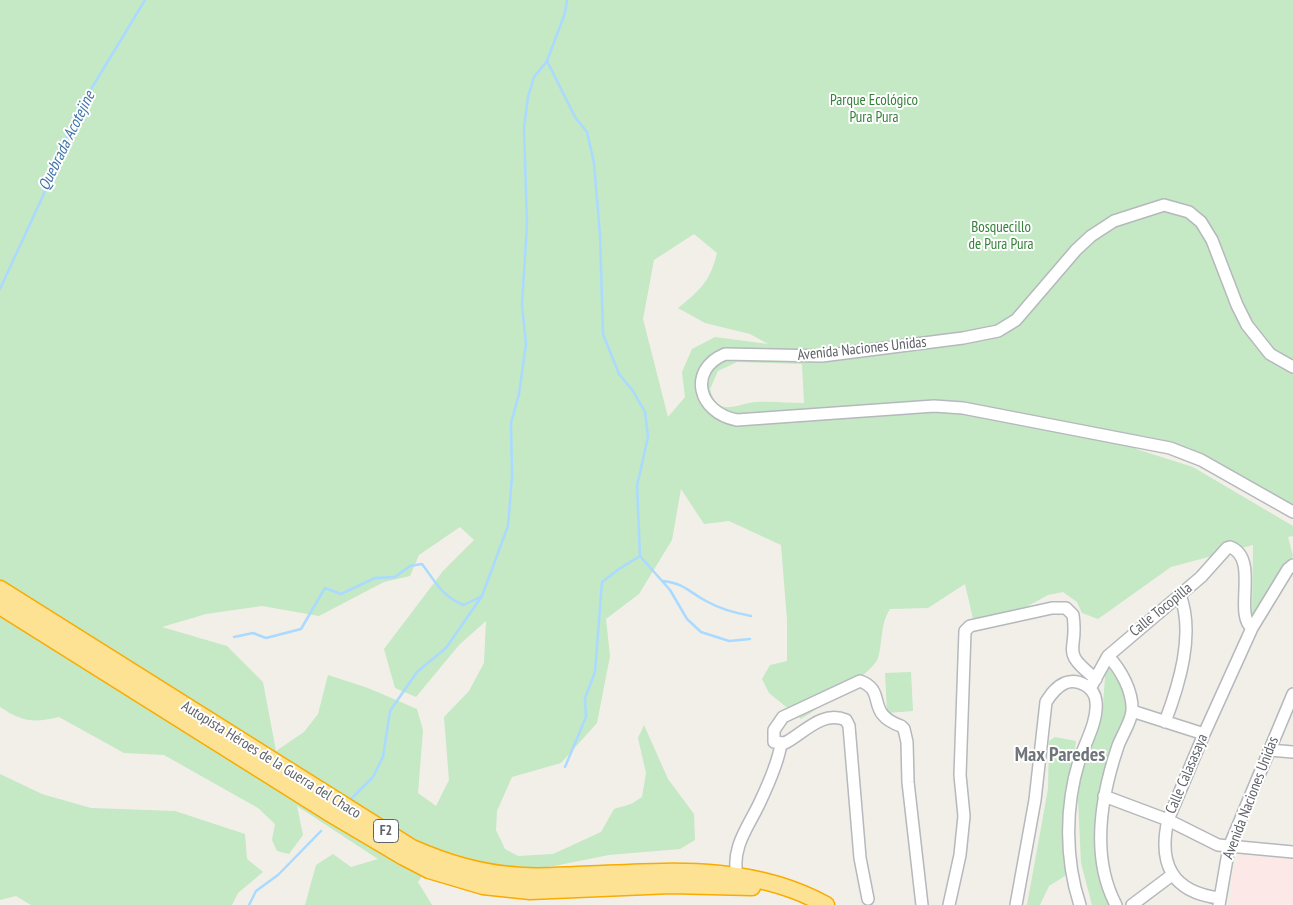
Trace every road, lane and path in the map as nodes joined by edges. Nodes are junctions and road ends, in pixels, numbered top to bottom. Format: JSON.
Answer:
{"nodes":[{"id":1,"x":1293,"y":368,"type":"edge"},
{"id":2,"x":1293,"y":512,"type":"edge"},
{"id":3,"x":1292,"y":565,"type":"edge"},
{"id":4,"x":0,"y":589,"type":"edge"},
{"id":5,"x":1180,"y":595,"type":"junction"},
{"id":6,"x":0,"y":606,"type":"edge"},
{"id":7,"x":1252,"y":628,"type":"junction"},
{"id":8,"x":1108,"y":656,"type":"junction"},
{"id":9,"x":1093,"y":684,"type":"junction"},
{"id":10,"x":1293,"y":694,"type":"edge"},
{"id":11,"x":1132,"y":711,"type":"junction"},
{"id":12,"x":1165,"y":722,"type":"junction"},
{"id":13,"x":1204,"y":734,"type":"junction"},
{"id":14,"x":781,"y":744,"type":"junction"},
{"id":15,"x":1269,"y":750,"type":"junction"},
{"id":16,"x":1293,"y":752,"type":"edge"},
{"id":17,"x":1104,"y":796,"type":"junction"},
{"id":18,"x":1168,"y":820,"type":"junction"},
{"id":19,"x":1229,"y":847,"type":"junction"},
{"id":20,"x":1293,"y":852,"type":"edge"},
{"id":21,"x":737,"y":875,"type":"junction"},
{"id":22,"x":1172,"y":875,"type":"junction"},
{"id":23,"x":868,"y":898,"type":"dead end"},
{"id":24,"x":1219,"y":901,"type":"edge"},
{"id":25,"x":808,"y":905,"type":"edge"},
{"id":26,"x":826,"y":905,"type":"edge"},
{"id":27,"x":922,"y":905,"type":"edge"},
{"id":28,"x":949,"y":905,"type":"edge"},
{"id":29,"x":1016,"y":905,"type":"edge"},
{"id":30,"x":1080,"y":905,"type":"edge"},
{"id":31,"x":1116,"y":905,"type":"edge"},
{"id":32,"x":1132,"y":905,"type":"edge"}],
"edges":[{"from":1,"to":2,"type":"street","name":"Avenida Naciones Unidas"},
{"from":3,"to":7,"type":"street","name":"Calle Calasasaya"},
{"from":4,"to":21,"type":"highway","name":"Autopista Héroes de la Guerra del Chaco","number":"F2"},
{"from":5,"to":7,"type":"street","name":"Calle Tocopilla"},
{"from":5,"to":8,"type":"street","name":"Calle Tocopilla"},
{"from":5,"to":12,"type":"street"},
{"from":6,"to":25,"type":"highway","name":"Autopista Héroes de la Guerra del Chaco","number":"F2"},
{"from":7,"to":13,"type":"street","name":"Calle Calasasaya"},
{"from":8,"to":9,"type":"street","name":"Calle Tocopilla"},
{"from":8,"to":11,"type":"street"},
{"from":9,"to":28,"type":"street"},
{"from":9,"to":29,"type":"street"},
{"from":9,"to":30,"type":"street"},
{"from":10,"to":15,"type":"street","name":"Avenida Naciones Unidas"},
{"from":11,"to":12,"type":"street"},
{"from":11,"to":17,"type":"street"},
{"from":12,"to":13,"type":"street"},
{"from":13,"to":18,"type":"street","name":"Calle Calasasaya"},
{"from":14,"to":21,"type":"street"},
{"from":14,"to":23,"type":"street"},
{"from":14,"to":27,"type":"street"},
{"from":15,"to":16,"type":"street"},
{"from":15,"to":19,"type":"street","name":"Avenida Naciones Unidas"},
{"from":17,"to":18,"type":"street"},
{"from":17,"to":31,"type":"street"},
{"from":18,"to":19,"type":"street"},
{"from":18,"to":22,"type":"street","name":"Calle Calasasaya"},
{"from":19,"to":20,"type":"street"},
{"from":19,"to":24,"type":"street","name":"Avenida Naciones Unidas"},
{"from":21,"to":26,"type":"highway","name":"Autopista Héroes de la Guerra del Chaco","number":"F2"},
{"from":22,"to":24,"type":"street"},
{"from":22,"to":32,"type":"street"}]}
